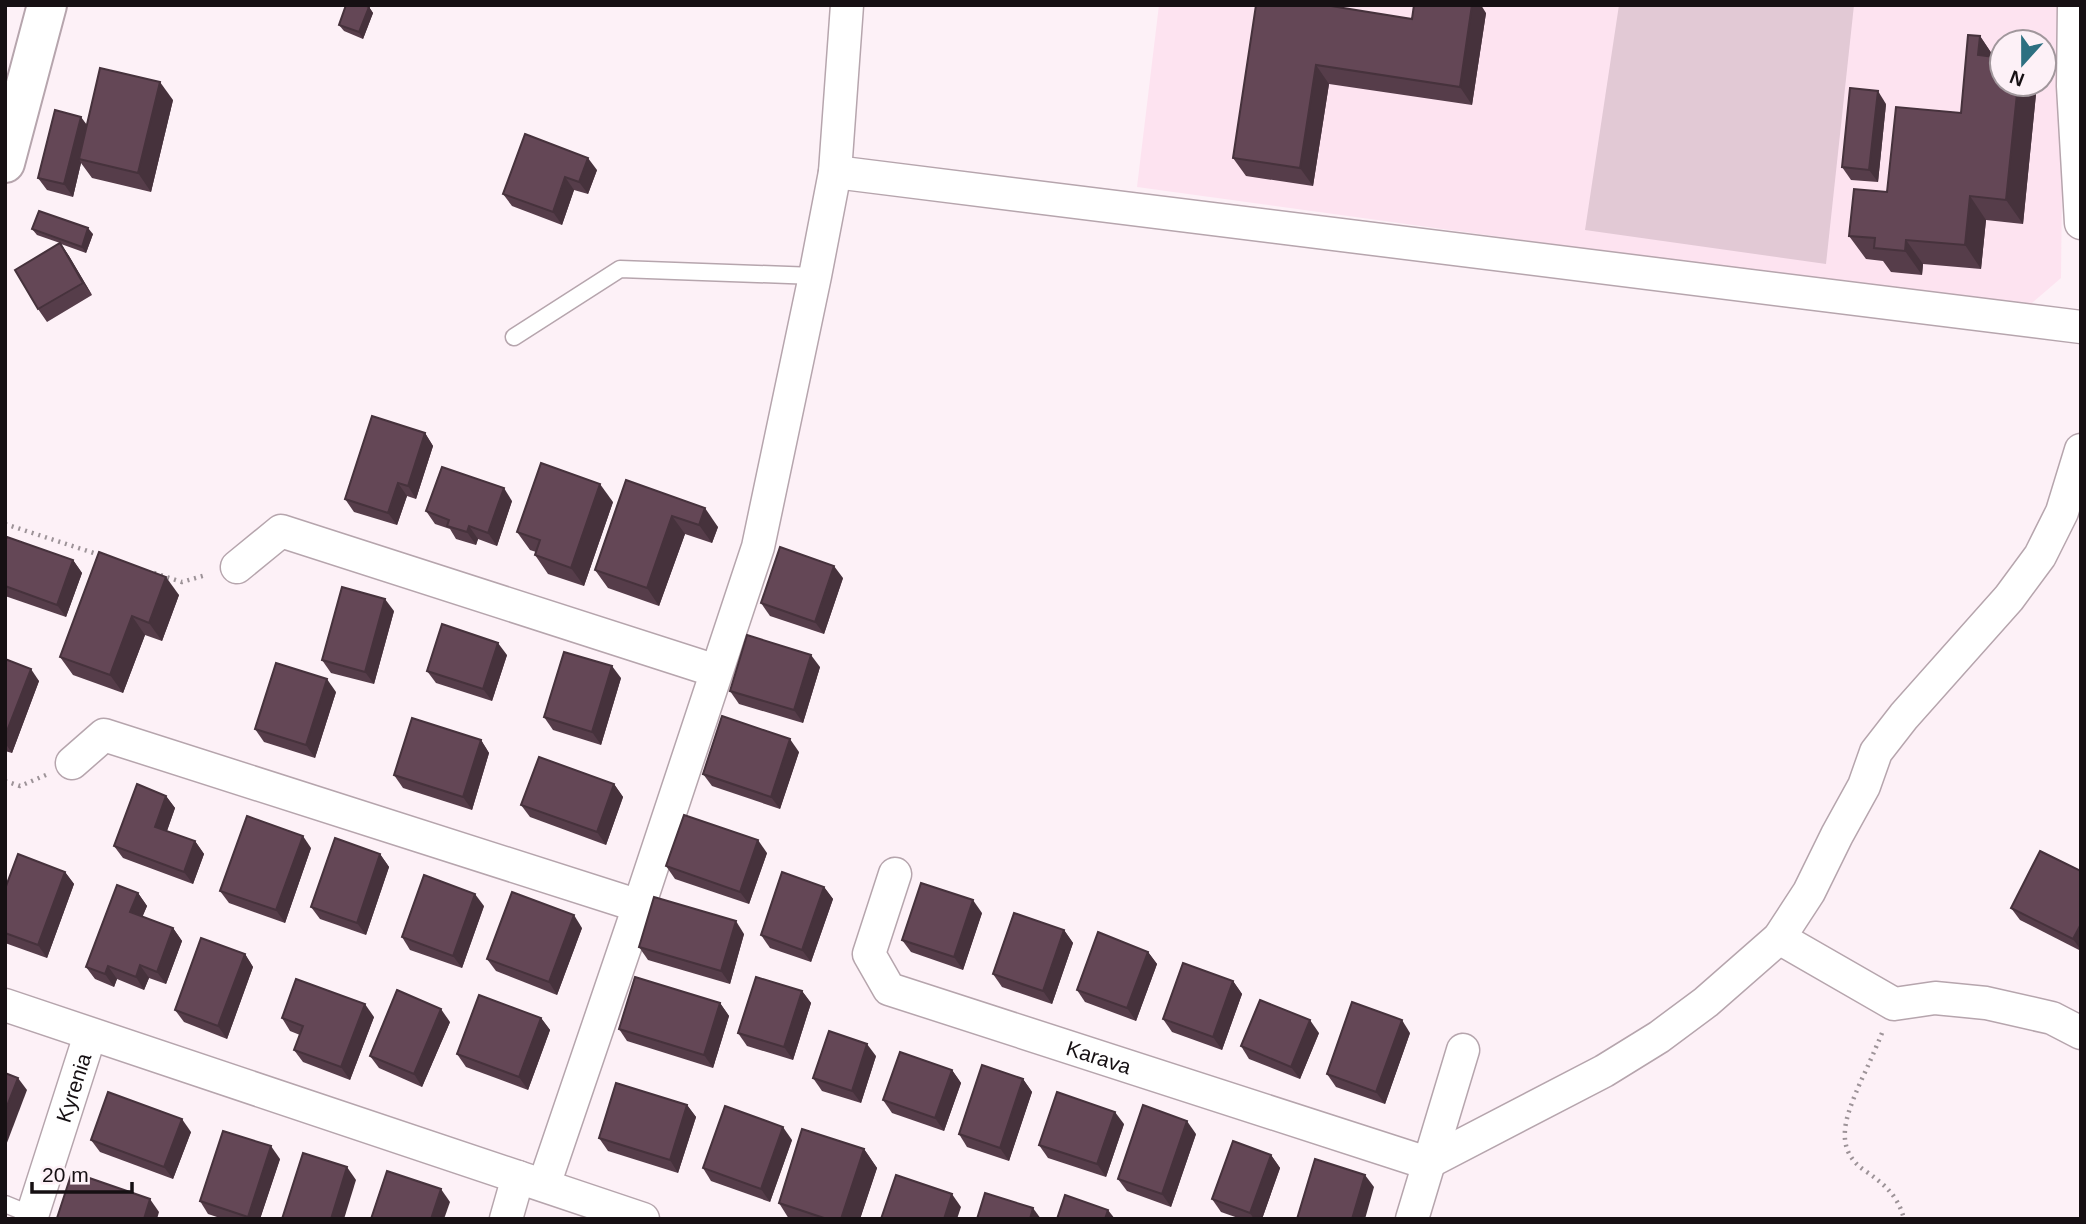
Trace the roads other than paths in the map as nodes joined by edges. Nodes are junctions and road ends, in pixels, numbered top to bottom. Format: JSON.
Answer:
{"nodes":[{"id":1,"x":47,"y":5,"type":"edge"},
{"id":2,"x":847,"y":5,"type":"edge"},
{"id":3,"x":2074,"y":5,"type":"edge"},
{"id":4,"x":5,"y":163,"type":"edge"},
{"id":5,"x":835,"y":172,"type":"junction"},
{"id":6,"x":2081,"y":223,"type":"edge"},
{"id":7,"x":815,"y":276,"type":"junction"},
{"id":8,"x":2081,"y":327,"type":"edge"},
{"id":9,"x":514,"y":337,"type":"dead end"},
{"id":10,"x":2081,"y":450,"type":"edge"},
{"id":11,"x":237,"y":566,"type":"road end"},
{"id":12,"x":716,"y":671,"type":"junction"},
{"id":13,"x":72,"y":763,"type":"road end"},
{"id":14,"x":895,"y":874,"type":"dead end"},
{"id":15,"x":639,"y":906,"type":"junction"},
{"id":16,"x":1779,"y":937,"type":"junction"},
{"id":17,"x":5,"y":1005,"type":"edge"},
{"id":18,"x":2067,"y":1017,"type":"edge"},
{"id":19,"x":2081,"y":1033,"type":"edge"},
{"id":20,"x":90,"y":1035,"type":"junction"},
{"id":21,"x":1463,"y":1051,"type":"dead end"},
{"id":22,"x":1427,"y":1163,"type":"junction"},
{"id":23,"x":531,"y":1181,"type":"junction"},
{"id":24,"x":23,"y":1213,"type":"edge"},
{"id":25,"x":506,"y":1219,"type":"edge"},
{"id":26,"x":643,"y":1219,"type":"edge"},
{"id":27,"x":1412,"y":1219,"type":"edge"}],
"edges":[{"from":1,"to":4,"type":"main road"},
{"from":2,"to":5,"type":"street"},
{"from":3,"to":6,"type":"street"},
{"from":5,"to":7,"type":"street"},
{"from":5,"to":8,"type":"street"},
{"from":7,"to":9,"type":"lane"},
{"from":7,"to":12,"type":"street"},
{"from":10,"to":16,"type":"street"},
{"from":11,"to":12,"type":"street"},
{"from":12,"to":15,"type":"street"},
{"from":13,"to":15,"type":"street"},
{"from":14,"to":22,"type":"street","name":"Karava"},
{"from":15,"to":23,"type":"street"},
{"from":16,"to":18,"type":"street"},
{"from":16,"to":22,"type":"street"},
{"from":17,"to":20,"type":"street"},
{"from":18,"to":19,"type":"street"},
{"from":20,"to":23,"type":"street"},
{"from":20,"to":24,"type":"street","name":"Kyrenia"},
{"from":21,"to":22,"type":"street"},
{"from":22,"to":27,"type":"street"},
{"from":23,"to":25,"type":"street"},
{"from":23,"to":26,"type":"street"}]}
